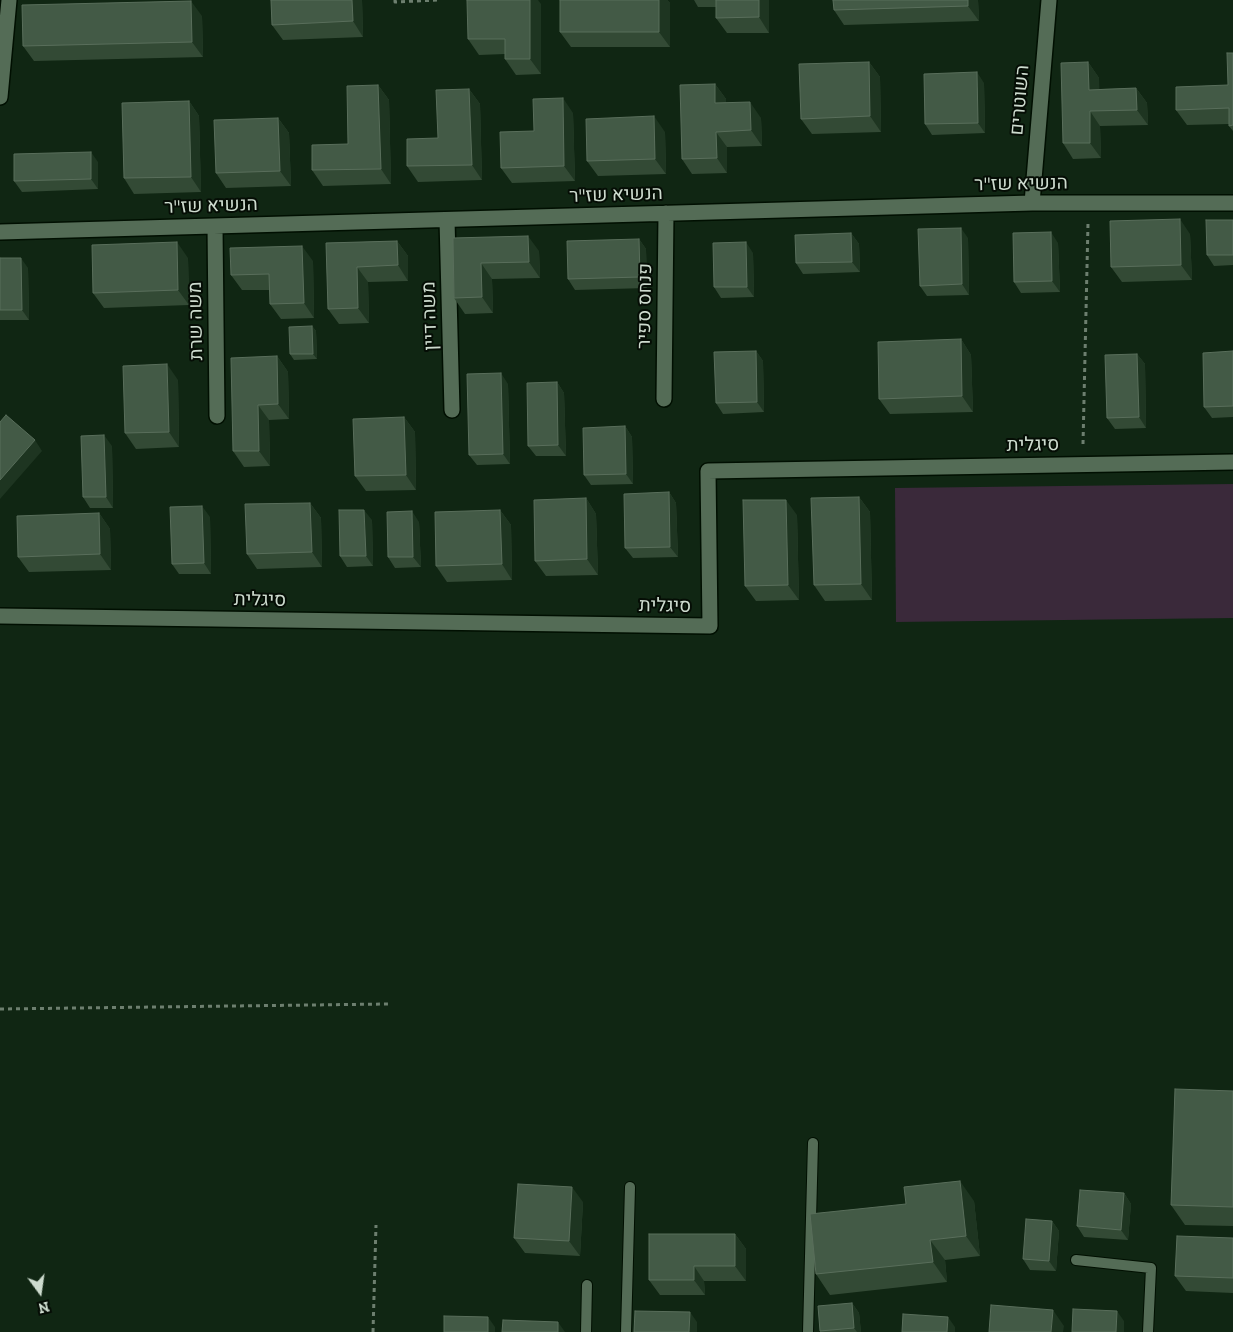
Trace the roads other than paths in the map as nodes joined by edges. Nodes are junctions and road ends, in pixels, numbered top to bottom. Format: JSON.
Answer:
{"nodes":[{"id":1,"x":9,"y":0,"type":"edge"},
{"id":2,"x":1048,"y":0,"type":"edge"},
{"id":3,"x":0,"y":97,"type":"edge"},
{"id":4,"x":1032,"y":203,"type":"junction"},
{"id":5,"x":1233,"y":203,"type":"edge"},
{"id":6,"x":666,"y":214,"type":"junction"},
{"id":7,"x":447,"y":220,"type":"junction"},
{"id":8,"x":215,"y":226,"type":"junction"},
{"id":9,"x":0,"y":232,"type":"edge"},
{"id":10,"x":664,"y":399,"type":"dead end"},
{"id":11,"x":452,"y":410,"type":"dead end"},
{"id":12,"x":217,"y":416,"type":"dead end"},
{"id":13,"x":1233,"y":462,"type":"edge"},
{"id":14,"x":0,"y":616,"type":"edge"},
{"id":15,"x":813,"y":1143,"type":"dead end"},
{"id":16,"x":630,"y":1187,"type":"dead end"},
{"id":17,"x":1076,"y":1260,"type":"dead end"},
{"id":18,"x":587,"y":1285,"type":"dead end"},
{"id":19,"x":586,"y":1332,"type":"edge"},
{"id":20,"x":626,"y":1332,"type":"edge"},
{"id":21,"x":808,"y":1332,"type":"edge"},
{"id":22,"x":1148,"y":1332,"type":"edge"}],
"edges":[{"from":1,"to":3,"type":"street"},
{"from":2,"to":4,"type":"street","name":"השוטרים"},
{"from":4,"to":5,"type":"street","name":"הנשיא שז\"ר"},
{"from":4,"to":6,"type":"street","name":"הנשיא שז\"ר"},
{"from":6,"to":7,"type":"street","name":"הנשיא שז\"ר"},
{"from":6,"to":10,"type":"street","name":"פנחס ספיר"},
{"from":7,"to":8,"type":"street","name":"הנשיא שז\"ר"},
{"from":7,"to":11,"type":"street","name":"משה דיין"},
{"from":8,"to":9,"type":"street","name":"הנשיא שז\"ר"},
{"from":8,"to":12,"type":"street","name":"משה שרת"},
{"from":13,"to":14,"type":"street","name":"סיגלית"},
{"from":15,"to":21,"type":"lane"},
{"from":16,"to":20,"type":"lane"},
{"from":17,"to":22,"type":"lane"},
{"from":18,"to":19,"type":"lane"}]}
